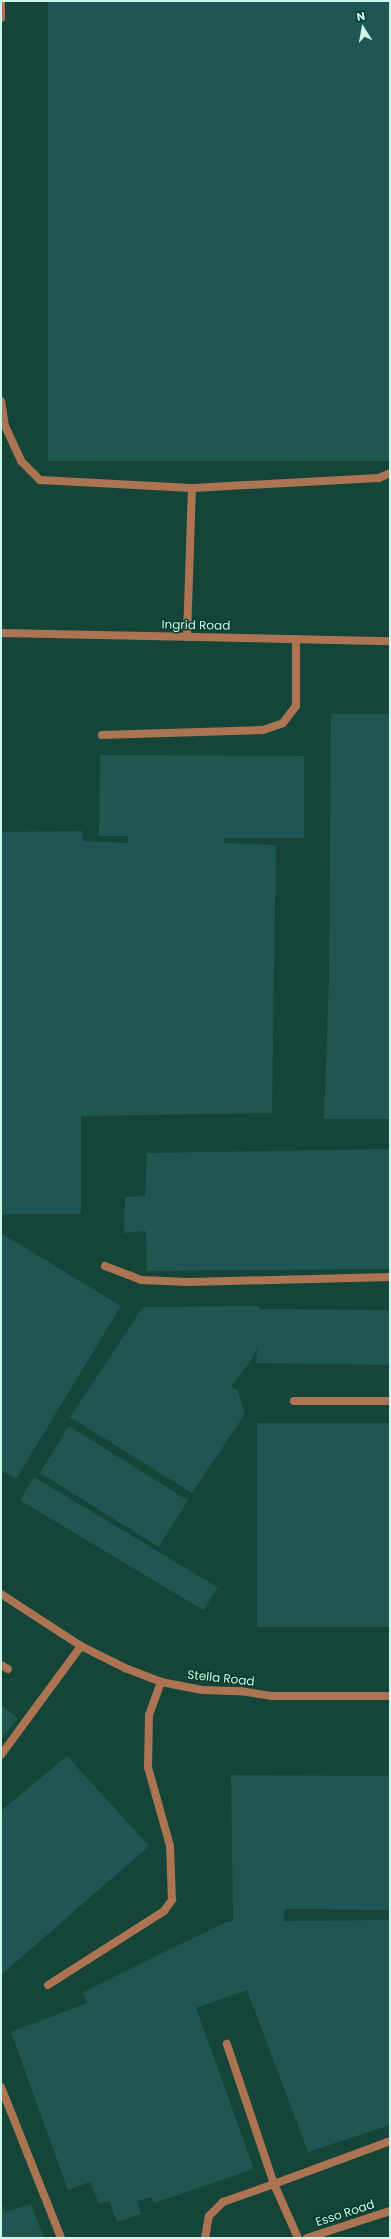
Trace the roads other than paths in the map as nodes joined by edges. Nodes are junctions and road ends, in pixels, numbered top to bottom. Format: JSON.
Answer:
{"nodes":[{"id":1,"x":1,"y":1,"type":"edge"},
{"id":2,"x":1,"y":18,"type":"edge"},
{"id":3,"x":1,"y":401,"type":"edge"},
{"id":4,"x":390,"y":473,"type":"edge"},
{"id":5,"x":192,"y":488,"type":"junction"},
{"id":6,"x":1,"y":633,"type":"edge"},
{"id":7,"x":187,"y":637,"type":"junction"},
{"id":8,"x":296,"y":639,"type":"junction"},
{"id":9,"x":390,"y":641,"type":"edge"},
{"id":10,"x":102,"y":735,"type":"dead end"},
{"id":11,"x":105,"y":1266,"type":"dead end"},
{"id":12,"x":390,"y":1277,"type":"edge"},
{"id":13,"x":294,"y":1401,"type":"dead end"},
{"id":14,"x":390,"y":1401,"type":"edge"},
{"id":15,"x":1,"y":1594,"type":"edge"},
{"id":16,"x":81,"y":1646,"type":"junction"},
{"id":17,"x":161,"y":1682,"type":"junction"},
{"id":18,"x":390,"y":1696,"type":"edge"},
{"id":19,"x":1,"y":1755,"type":"edge"},
{"id":20,"x":48,"y":1984,"type":"dead end"},
{"id":21,"x":227,"y":2044,"type":"dead end"},
{"id":22,"x":1,"y":2087,"type":"edge"},
{"id":23,"x":390,"y":2141,"type":"edge"},
{"id":24,"x":274,"y":2184,"type":"junction"},
{"id":25,"x":390,"y":2211,"type":"edge"},
{"id":26,"x":61,"y":2238,"type":"edge"},
{"id":27,"x":205,"y":2238,"type":"edge"},
{"id":28,"x":298,"y":2238,"type":"edge"},
{"id":29,"x":308,"y":2238,"type":"edge"}],
"edges":[{"from":1,"to":2,"type":"street"},
{"from":3,"to":5,"type":"street"},
{"from":4,"to":5,"type":"street"},
{"from":5,"to":7,"type":"street"},
{"from":6,"to":7,"type":"street","name":"Ingrid Road"},
{"from":7,"to":8,"type":"street","name":"Ingrid Road"},
{"from":8,"to":9,"type":"street","name":"Ingrid Road"},
{"from":8,"to":10,"type":"street"},
{"from":11,"to":12,"type":"street"},
{"from":13,"to":14,"type":"street"},
{"from":15,"to":16,"type":"street","name":"Stella Road"},
{"from":16,"to":17,"type":"street","name":"Stella Road"},
{"from":16,"to":19,"type":"street"},
{"from":17,"to":18,"type":"street","name":"Stella Road"},
{"from":17,"to":20,"type":"street"},
{"from":21,"to":24,"type":"street"},
{"from":22,"to":26,"type":"street"},
{"from":23,"to":24,"type":"street"},
{"from":24,"to":27,"type":"street"},
{"from":24,"to":28,"type":"street"},
{"from":25,"to":29,"type":"street","name":"Esso Road"}]}
